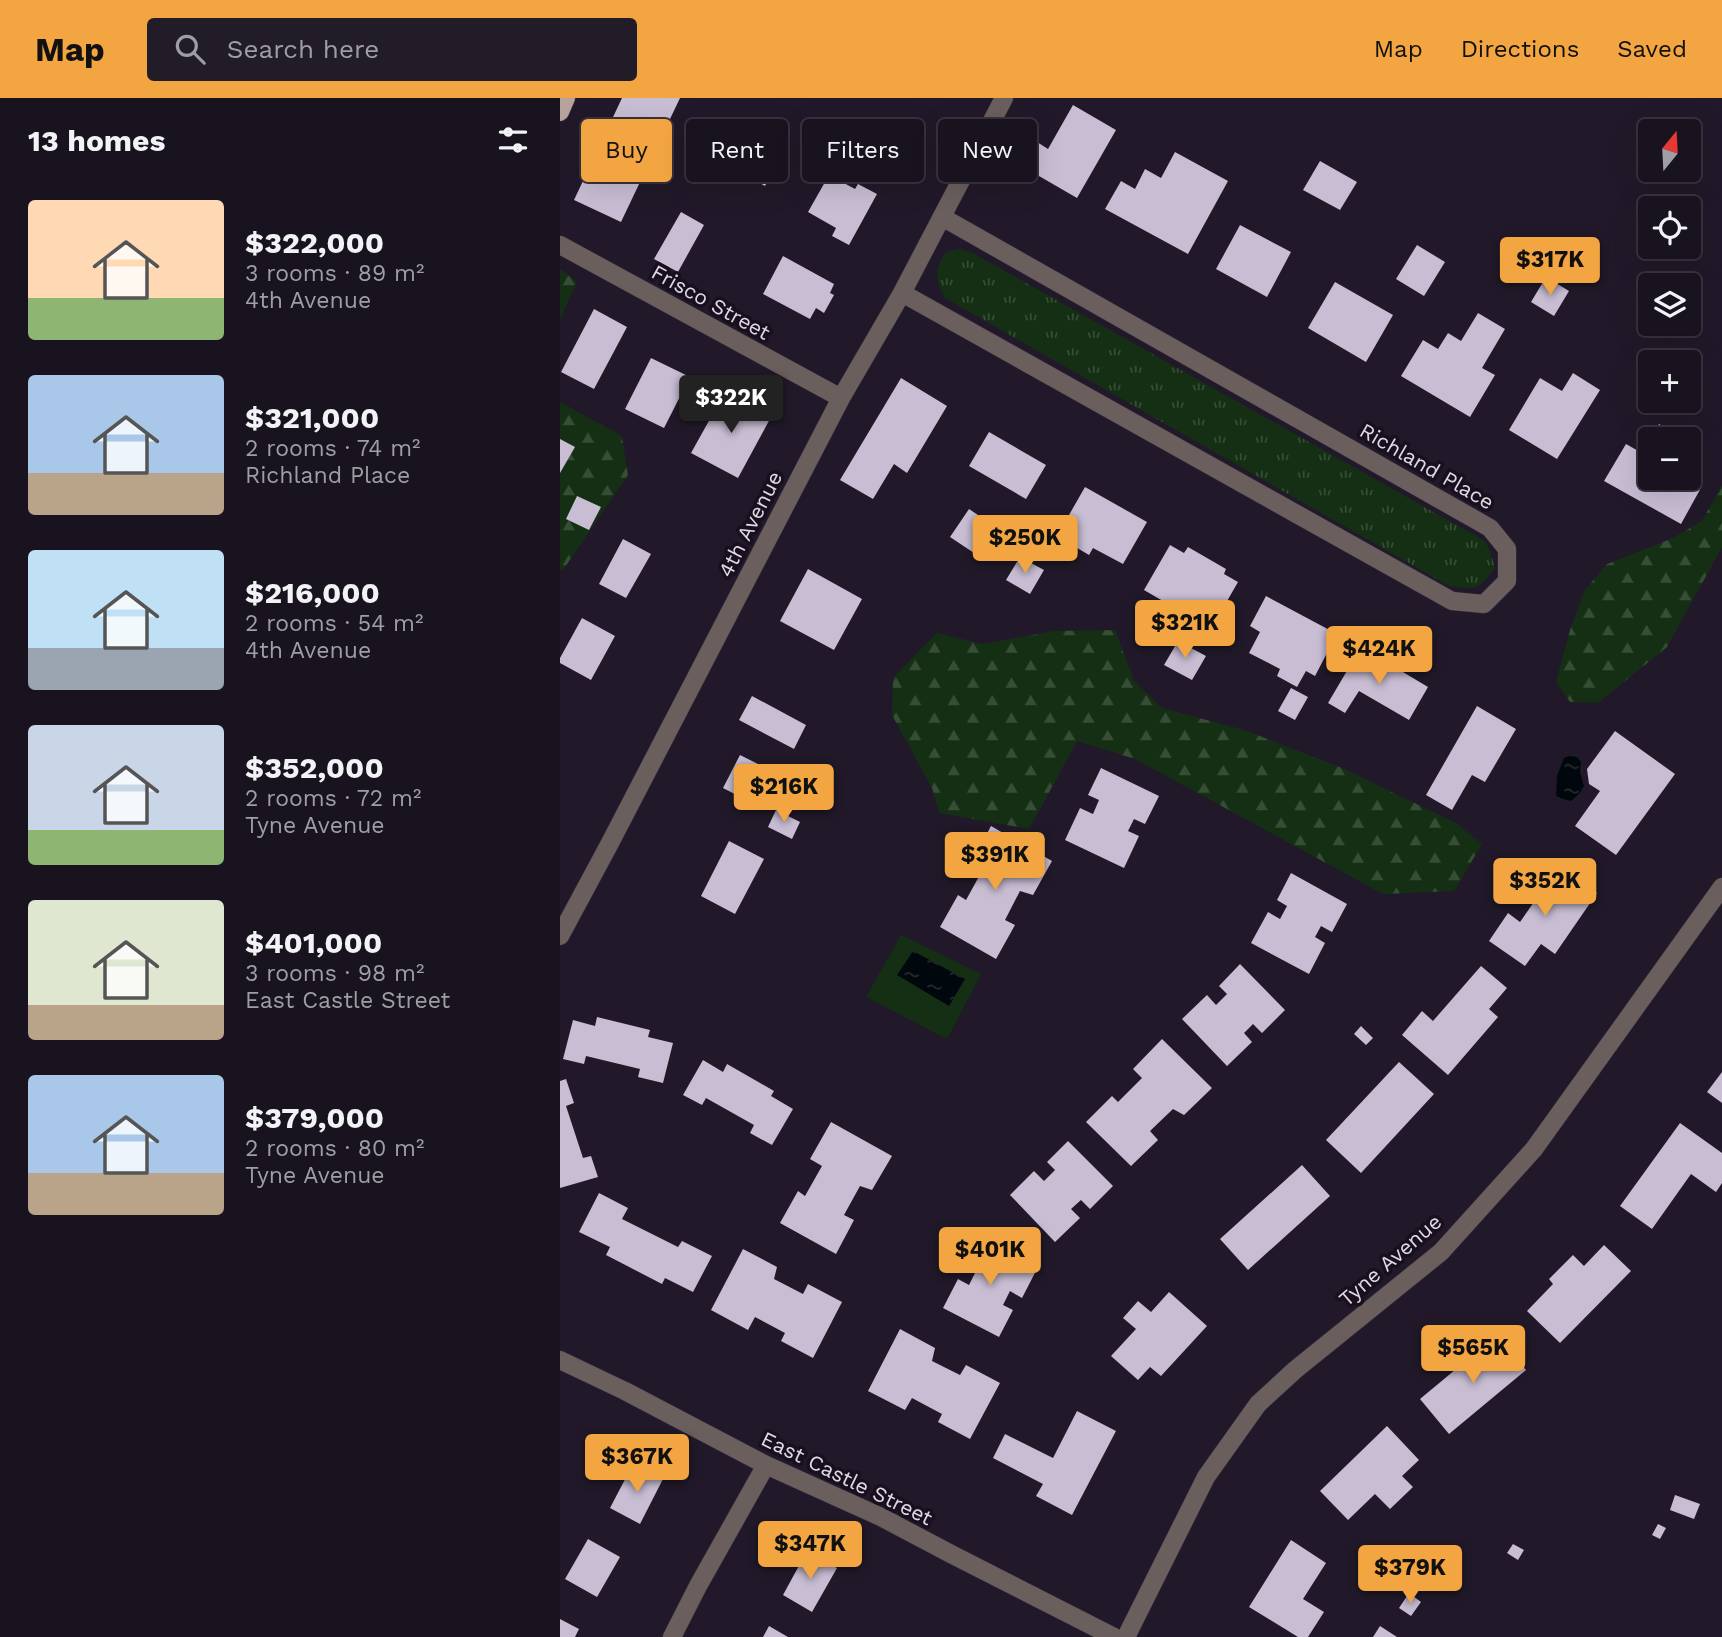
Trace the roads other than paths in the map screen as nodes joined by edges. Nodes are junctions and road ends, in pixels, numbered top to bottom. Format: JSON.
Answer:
{"nodes":[{"id":1,"x":566,"y":98,"type":"edge"},
{"id":2,"x":1004,"y":98,"type":"edge"},
{"id":3,"x":560,"y":112,"type":"edge"},
{"id":4,"x":942,"y":217,"type":"junction"},
{"id":5,"x":560,"y":245,"type":"edge"},
{"id":6,"x":902,"y":293,"type":"junction"},
{"id":7,"x":841,"y":398,"type":"junction"},
{"id":8,"x":1722,"y":887,"type":"edge"},
{"id":9,"x":560,"y":936,"type":"edge"},
{"id":10,"x":560,"y":1360,"type":"edge"},
{"id":11,"x":766,"y":1465,"type":"junction"},
{"id":12,"x":672,"y":1637,"type":"edge"},
{"id":13,"x":1114,"y":1637,"type":"edge"},
{"id":14,"x":1126,"y":1637,"type":"edge"}],
"edges":[{"from":1,"to":3,"type":"main road"},
{"from":2,"to":4,"type":"street","name":"4th Avenue"},
{"from":4,"to":6,"type":"street","name":"4th Avenue"},
{"from":4,"to":6,"type":"street","name":"Richland Place"},
{"from":5,"to":7,"type":"street","name":"Frisco Street"},
{"from":6,"to":7,"type":"street","name":"4th Avenue"},
{"from":7,"to":9,"type":"street","name":"4th Avenue"},
{"from":8,"to":14,"type":"street","name":"Tyne Avenue"},
{"from":10,"to":11,"type":"street","name":"East Castle Street"},
{"from":11,"to":12,"type":"street"},
{"from":11,"to":13,"type":"street","name":"East Castle Street"}]}
